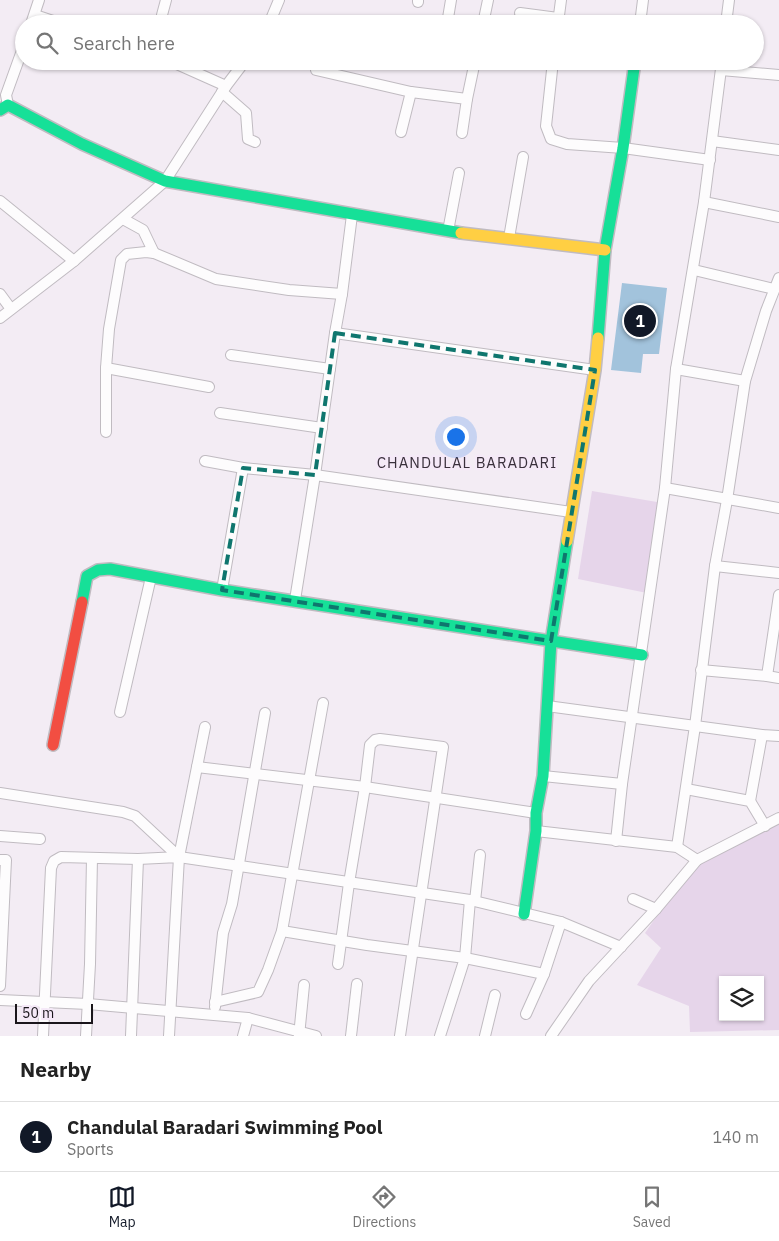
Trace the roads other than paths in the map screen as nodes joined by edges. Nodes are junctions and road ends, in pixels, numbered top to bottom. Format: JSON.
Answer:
{"nodes":[{"id":1,"x":39,"y":0,"type":"edge"},
{"id":2,"x":166,"y":0,"type":"edge"},
{"id":3,"x":279,"y":0,"type":"edge"},
{"id":4,"x":452,"y":0,"type":"edge"},
{"id":5,"x":488,"y":0,"type":"edge"},
{"id":6,"x":561,"y":0,"type":"edge"},
{"id":7,"x":643,"y":0,"type":"edge"},
{"id":8,"x":729,"y":0,"type":"edge"},
{"id":9,"x":520,"y":13,"type":"dead end"},
{"id":10,"x":34,"y":15,"type":"edge"},
{"id":11,"x":162,"y":15,"type":"dead end"},
{"id":12,"x":273,"y":15,"type":"edge"},
{"id":13,"x":449,"y":15,"type":"edge"},
{"id":14,"x":485,"y":15,"type":"edge"},
{"id":15,"x":530,"y":15,"type":"edge"},
{"id":16,"x":559,"y":15,"type":"edge"},
{"id":17,"x":641,"y":15,"type":"edge"},
{"id":18,"x":727,"y":15,"type":"edge"},
{"id":19,"x":15,"y":70,"type":"edge"},
{"id":20,"x":187,"y":70,"type":"edge"},
{"id":21,"x":238,"y":70,"type":"edge"},
{"id":22,"x":316,"y":70,"type":"dead end"},
{"id":23,"x":473,"y":70,"type":"edge"},
{"id":24,"x":552,"y":70,"type":"edge"},
{"id":25,"x":634,"y":70,"type":"edge"},
{"id":26,"x":721,"y":70,"type":"edge"},
{"id":27,"x":747,"y":70,"type":"edge"},
{"id":28,"x":779,"y":75,"type":"edge"},
{"id":29,"x":224,"y":89,"type":"junction"},
{"id":30,"x":410,"y":92,"type":"junction"},
{"id":31,"x":467,"y":99,"type":"junction"},
{"id":32,"x":4,"y":108,"type":"edge"},
{"id":33,"x":402,"y":132,"type":"dead end"},
{"id":34,"x":462,"y":134,"type":"dead end"},
{"id":35,"x":712,"y":141,"type":"junction"},
{"id":36,"x":255,"y":142,"type":"dead end"},
{"id":37,"x":624,"y":148,"type":"junction"},
{"id":38,"x":779,"y":150,"type":"edge"},
{"id":39,"x":524,"y":157,"type":"dead end"},
{"id":40,"x":710,"y":160,"type":"junction"},
{"id":41,"x":460,"y":173,"type":"dead end"},
{"id":42,"x":165,"y":181,"type":"junction"},
{"id":43,"x":0,"y":201,"type":"edge"},
{"id":44,"x":704,"y":202,"type":"junction"},
{"id":45,"x":352,"y":215,"type":"junction"},
{"id":46,"x":779,"y":217,"type":"edge"},
{"id":47,"x":122,"y":218,"type":"junction"},
{"id":48,"x":448,"y":231,"type":"junction"},
{"id":49,"x":509,"y":238,"type":"junction"},
{"id":50,"x":606,"y":250,"type":"junction"},
{"id":51,"x":154,"y":253,"type":"junction"},
{"id":52,"x":74,"y":261,"type":"junction"},
{"id":53,"x":694,"y":270,"type":"junction"},
{"id":54,"x":779,"y":278,"type":"edge"},
{"id":55,"x":774,"y":289,"type":"junction"},
{"id":56,"x":0,"y":294,"type":"edge"},
{"id":57,"x":342,"y":294,"type":"junction"},
{"id":58,"x":11,"y":309,"type":"junction"},
{"id":59,"x":0,"y":318,"type":"edge"},
{"id":60,"x":335,"y":333,"type":"junction"},
{"id":61,"x":231,"y":355,"type":"dead end"},
{"id":62,"x":106,"y":368,"type":"junction"},
{"id":63,"x":330,"y":369,"type":"junction"},
{"id":64,"x":676,"y":369,"type":"junction"},
{"id":65,"x":594,"y":370,"type":"junction"},
{"id":66,"x":745,"y":381,"type":"junction"},
{"id":67,"x":209,"y":387,"type":"dead end"},
{"id":68,"x":220,"y":413,"type":"dead end"},
{"id":69,"x":322,"y":428,"type":"junction"},
{"id":70,"x":106,"y":432,"type":"dead end"},
{"id":71,"x":205,"y":461,"type":"dead end"},
{"id":72,"x":243,"y":468,"type":"junction"},
{"id":73,"x":315,"y":475,"type":"junction"},
{"id":74,"x":665,"y":488,"type":"junction"},
{"id":75,"x":727,"y":500,"type":"junction"},
{"id":76,"x":779,"y":508,"type":"edge"},
{"id":77,"x":571,"y":512,"type":"junction"},
{"id":78,"x":715,"y":566,"type":"junction"},
{"id":79,"x":779,"y":573,"type":"edge"},
{"id":80,"x":151,"y":577,"type":"junction"},
{"id":81,"x":222,"y":590,"type":"junction"},
{"id":82,"x":779,"y":595,"type":"edge"},
{"id":83,"x":295,"y":600,"type":"junction"},
{"id":84,"x":551,"y":641,"type":"junction"},
{"id":85,"x":642,"y":655,"type":"junction"},
{"id":86,"x":701,"y":670,"type":"junction"},
{"id":87,"x":767,"y":676,"type":"junction"},
{"id":88,"x":779,"y":678,"type":"edge"},
{"id":89,"x":323,"y":703,"type":"dead end"},
{"id":90,"x":547,"y":706,"type":"junction"},
{"id":91,"x":120,"y":712,"type":"dead end"},
{"id":92,"x":264,"y":713,"type":"dead end"},
{"id":93,"x":631,"y":717,"type":"junction"},
{"id":94,"x":695,"y":726,"type":"junction"},
{"id":95,"x":205,"y":727,"type":"dead end"},
{"id":96,"x":762,"y":735,"type":"junction"},
{"id":97,"x":779,"y":736,"type":"edge"},
{"id":98,"x":53,"y":745,"type":"dead end"},
{"id":99,"x":197,"y":767,"type":"junction"},
{"id":100,"x":253,"y":772,"type":"junction"},
{"id":101,"x":543,"y":776,"type":"junction"},
{"id":102,"x":310,"y":780,"type":"junction"},
{"id":103,"x":622,"y":784,"type":"junction"},
{"id":104,"x":365,"y":787,"type":"junction"},
{"id":105,"x":686,"y":789,"type":"junction"},
{"id":106,"x":0,"y":794,"type":"edge"},
{"id":107,"x":436,"y":796,"type":"junction"},
{"id":108,"x":750,"y":801,"type":"junction"},
{"id":109,"x":536,"y":813,"type":"junction"},
{"id":110,"x":779,"y":818,"type":"edge"},
{"id":111,"x":764,"y":826,"type":"junction"},
{"id":112,"x":536,"y":831,"type":"junction"},
{"id":113,"x":0,"y":836,"type":"edge"},
{"id":114,"x":40,"y":839,"type":"dead end"},
{"id":115,"x":616,"y":841,"type":"junction"},
{"id":116,"x":677,"y":847,"type":"junction"},
{"id":117,"x":480,"y":855,"type":"dead end"},
{"id":118,"x":179,"y":857,"type":"junction"},
{"id":119,"x":92,"y":858,"type":"junction"},
{"id":120,"x":138,"y":859,"type":"junction"},
{"id":121,"x":0,"y":860,"type":"edge"},
{"id":122,"x":697,"y":860,"type":"junction"},
{"id":123,"x":238,"y":866,"type":"junction"},
{"id":124,"x":293,"y":874,"type":"junction"},
{"id":125,"x":349,"y":882,"type":"junction"},
{"id":126,"x":421,"y":892,"type":"junction"},
{"id":127,"x":633,"y":899,"type":"dead end"},
{"id":128,"x":472,"y":901,"type":"junction"},
{"id":129,"x":656,"y":909,"type":"junction"},
{"id":130,"x":524,"y":914,"type":"junction"},
{"id":131,"x":562,"y":922,"type":"junction"},
{"id":132,"x":282,"y":931,"type":"junction"},
{"id":133,"x":342,"y":941,"type":"junction"},
{"id":134,"x":621,"y":947,"type":"junction"},
{"id":135,"x":413,"y":951,"type":"junction"},
{"id":136,"x":465,"y":958,"type":"junction"},
{"id":137,"x":338,"y":964,"type":"dead end"},
{"id":138,"x":544,"y":974,"type":"junction"},
{"id":139,"x":357,"y":984,"type":"dead end"},
{"id":140,"x":304,"y":985,"type":"dead end"},
{"id":141,"x":0,"y":986,"type":"edge"},
{"id":142,"x":0,"y":993,"type":"edge"},
{"id":143,"x":495,"y":995,"type":"dead end"},
{"id":144,"x":0,"y":1000,"type":"edge"},
{"id":145,"x":46,"y":1002,"type":"junction"},
{"id":146,"x":215,"y":1002,"type":"junction"},
{"id":147,"x":88,"y":1004,"type":"junction"},
{"id":148,"x":133,"y":1008,"type":"junction"},
{"id":149,"x":169,"y":1010,"type":"junction"},
{"id":150,"x":214,"y":1014,"type":"junction"},
{"id":151,"x":526,"y":1014,"type":"dead end"},
{"id":152,"x":248,"y":1018,"type":"junction"},
{"id":153,"x":299,"y":1034,"type":"edge"},
{"id":154,"x":43,"y":1036,"type":"edge"},
{"id":155,"x":86,"y":1036,"type":"edge"},
{"id":156,"x":131,"y":1036,"type":"edge"},
{"id":157,"x":169,"y":1036,"type":"edge"},
{"id":158,"x":243,"y":1036,"type":"edge"},
{"id":159,"x":316,"y":1036,"type":"edge"},
{"id":160,"x":351,"y":1036,"type":"edge"},
{"id":161,"x":400,"y":1036,"type":"edge"},
{"id":162,"x":440,"y":1036,"type":"edge"},
{"id":163,"x":485,"y":1036,"type":"edge"},
{"id":164,"x":550,"y":1036,"type":"edge"}],
"edges":[{"from":1,"to":10,"type":"street"},
{"from":2,"to":11,"type":"street"},
{"from":3,"to":12,"type":"street"},
{"from":4,"to":13,"type":"street"},
{"from":5,"to":14,"type":"street"},
{"from":6,"to":16,"type":"street"},
{"from":7,"to":17,"type":"street"},
{"from":8,"to":18,"type":"street"},
{"from":9,"to":15,"type":"street"},
{"from":19,"to":32,"type":"street"},
{"from":20,"to":29,"type":"street"},
{"from":21,"to":29,"type":"street"},
{"from":22,"to":30,"type":"street"},
{"from":23,"to":31,"type":"street"},
{"from":24,"to":37,"type":"street"},
{"from":25,"to":37,"type":"street"},
{"from":26,"to":35,"type":"street"},
{"from":27,"to":28,"type":"street"},
{"from":29,"to":36,"type":"street"},
{"from":29,"to":42,"type":"street"},
{"from":30,"to":31,"type":"street"},
{"from":30,"to":33,"type":"street"},
{"from":31,"to":34,"type":"street"},
{"from":32,"to":42,"type":"street"},
{"from":35,"to":38,"type":"street"},
{"from":35,"to":40,"type":"street"},
{"from":37,"to":40,"type":"street"},
{"from":37,"to":50,"type":"street"},
{"from":39,"to":49,"type":"street"},
{"from":40,"to":44,"type":"street"},
{"from":41,"to":48,"type":"street"},
{"from":42,"to":45,"type":"street"},
{"from":42,"to":47,"type":"street"},
{"from":43,"to":52,"type":"street"},
{"from":44,"to":46,"type":"street"},
{"from":44,"to":53,"type":"street"},
{"from":45,"to":48,"type":"street"},
{"from":45,"to":57,"type":"street"},
{"from":47,"to":51,"type":"street"},
{"from":47,"to":52,"type":"street"},
{"from":48,"to":49,"type":"street"},
{"from":49,"to":50,"type":"street"},
{"from":50,"to":65,"type":"street"},
{"from":51,"to":57,"type":"street"},
{"from":51,"to":62,"type":"street"},
{"from":52,"to":58,"type":"street"},
{"from":53,"to":55,"type":"street"},
{"from":53,"to":64,"type":"street"},
{"from":54,"to":55,"type":"street"},
{"from":55,"to":66,"type":"street"},
{"from":56,"to":58,"type":"street"},
{"from":57,"to":60,"type":"street"},
{"from":58,"to":59,"type":"street"},
{"from":60,"to":63,"type":"street"},
{"from":60,"to":65,"type":"street"},
{"from":61,"to":63,"type":"street"},
{"from":62,"to":67,"type":"street"},
{"from":62,"to":70,"type":"street"},
{"from":63,"to":69,"type":"street"},
{"from":64,"to":66,"type":"street"},
{"from":64,"to":74,"type":"street"},
{"from":65,"to":77,"type":"street"},
{"from":66,"to":75,"type":"street"},
{"from":68,"to":69,"type":"street"},
{"from":69,"to":73,"type":"street"},
{"from":71,"to":72,"type":"street"},
{"from":72,"to":73,"type":"street"},
{"from":72,"to":81,"type":"street"},
{"from":73,"to":77,"type":"street"},
{"from":73,"to":83,"type":"street"},
{"from":74,"to":75,"type":"street"},
{"from":74,"to":85,"type":"street"},
{"from":75,"to":76,"type":"street"},
{"from":75,"to":78,"type":"street"},
{"from":77,"to":84,"type":"street"},
{"from":78,"to":79,"type":"street"},
{"from":78,"to":86,"type":"street"},
{"from":80,"to":81,"type":"street"},
{"from":80,"to":91,"type":"street"},
{"from":80,"to":98,"type":"street"},
{"from":81,"to":83,"type":"street"},
{"from":82,"to":87,"type":"street"},
{"from":83,"to":84,"type":"street"},
{"from":84,"to":85,"type":"street"},
{"from":84,"to":90,"type":"street"},
{"from":85,"to":93,"type":"street"},
{"from":86,"to":87,"type":"street"},
{"from":86,"to":94,"type":"street"},
{"from":87,"to":88,"type":"street"},
{"from":89,"to":102,"type":"street"},
{"from":90,"to":93,"type":"street"},
{"from":90,"to":101,"type":"street"},
{"from":92,"to":100,"type":"street"},
{"from":93,"to":94,"type":"street"},
{"from":93,"to":103,"type":"street"},
{"from":94,"to":96,"type":"street"},
{"from":94,"to":105,"type":"street"},
{"from":95,"to":99,"type":"street"},
{"from":96,"to":97,"type":"street"},
{"from":96,"to":108,"type":"street"},
{"from":99,"to":100,"type":"street"},
{"from":99,"to":118,"type":"street"},
{"from":100,"to":102,"type":"street"},
{"from":100,"to":123,"type":"street"},
{"from":101,"to":103,"type":"street"},
{"from":101,"to":109,"type":"street"},
{"from":102,"to":104,"type":"street"},
{"from":102,"to":124,"type":"street"},
{"from":103,"to":115,"type":"street"},
{"from":104,"to":107,"type":"street"},
{"from":104,"to":107,"type":"street"},
{"from":104,"to":125,"type":"street"},
{"from":105,"to":108,"type":"street"},
{"from":105,"to":116,"type":"street"},
{"from":106,"to":118,"type":"street"},
{"from":107,"to":109,"type":"street"},
{"from":107,"to":126,"type":"street"},
{"from":108,"to":111,"type":"street"},
{"from":109,"to":112,"type":"street"},
{"from":110,"to":111,"type":"street"},
{"from":111,"to":122,"type":"street"},
{"from":112,"to":115,"type":"street"},
{"from":112,"to":130,"type":"street"},
{"from":113,"to":114,"type":"street"},
{"from":115,"to":116,"type":"street"},
{"from":116,"to":122,"type":"street"},
{"from":117,"to":128,"type":"street"},
{"from":118,"to":120,"type":"street"},
{"from":118,"to":123,"type":"street"},
{"from":118,"to":149,"type":"street"},
{"from":119,"to":120,"type":"street"},
{"from":119,"to":145,"type":"street"},
{"from":119,"to":147,"type":"street"},
{"from":120,"to":148,"type":"street"},
{"from":121,"to":141,"type":"street"},
{"from":122,"to":129,"type":"street"},
{"from":123,"to":124,"type":"street"},
{"from":123,"to":146,"type":"street"},
{"from":124,"to":125,"type":"street"},
{"from":124,"to":132,"type":"street"},
{"from":125,"to":126,"type":"street"},
{"from":125,"to":133,"type":"street"},
{"from":126,"to":128,"type":"street"},
{"from":126,"to":135,"type":"street"},
{"from":127,"to":129,"type":"street"},
{"from":128,"to":130,"type":"street"},
{"from":128,"to":136,"type":"street"},
{"from":129,"to":134,"type":"street"},
{"from":130,"to":131,"type":"street"},
{"from":131,"to":134,"type":"street"},
{"from":131,"to":138,"type":"street"},
{"from":132,"to":133,"type":"street"},
{"from":132,"to":146,"type":"street"},
{"from":133,"to":135,"type":"street"},
{"from":133,"to":137,"type":"street"},
{"from":134,"to":164,"type":"street"},
{"from":135,"to":136,"type":"street"},
{"from":135,"to":161,"type":"street"},
{"from":136,"to":138,"type":"street"},
{"from":136,"to":162,"type":"street"},
{"from":138,"to":151,"type":"street"},
{"from":139,"to":160,"type":"street"},
{"from":140,"to":153,"type":"street"},
{"from":142,"to":144,"type":"street"},
{"from":143,"to":163,"type":"street"},
{"from":144,"to":145,"type":"street"},
{"from":145,"to":147,"type":"street"},
{"from":145,"to":154,"type":"street"},
{"from":146,"to":150,"type":"street"},
{"from":147,"to":148,"type":"street"},
{"from":147,"to":155,"type":"street"},
{"from":148,"to":149,"type":"street"},
{"from":148,"to":156,"type":"street"},
{"from":149,"to":150,"type":"street"},
{"from":149,"to":157,"type":"street"},
{"from":150,"to":152,"type":"street"},
{"from":152,"to":153,"type":"street"},
{"from":152,"to":158,"type":"street"},
{"from":153,"to":159,"type":"street"}]}
